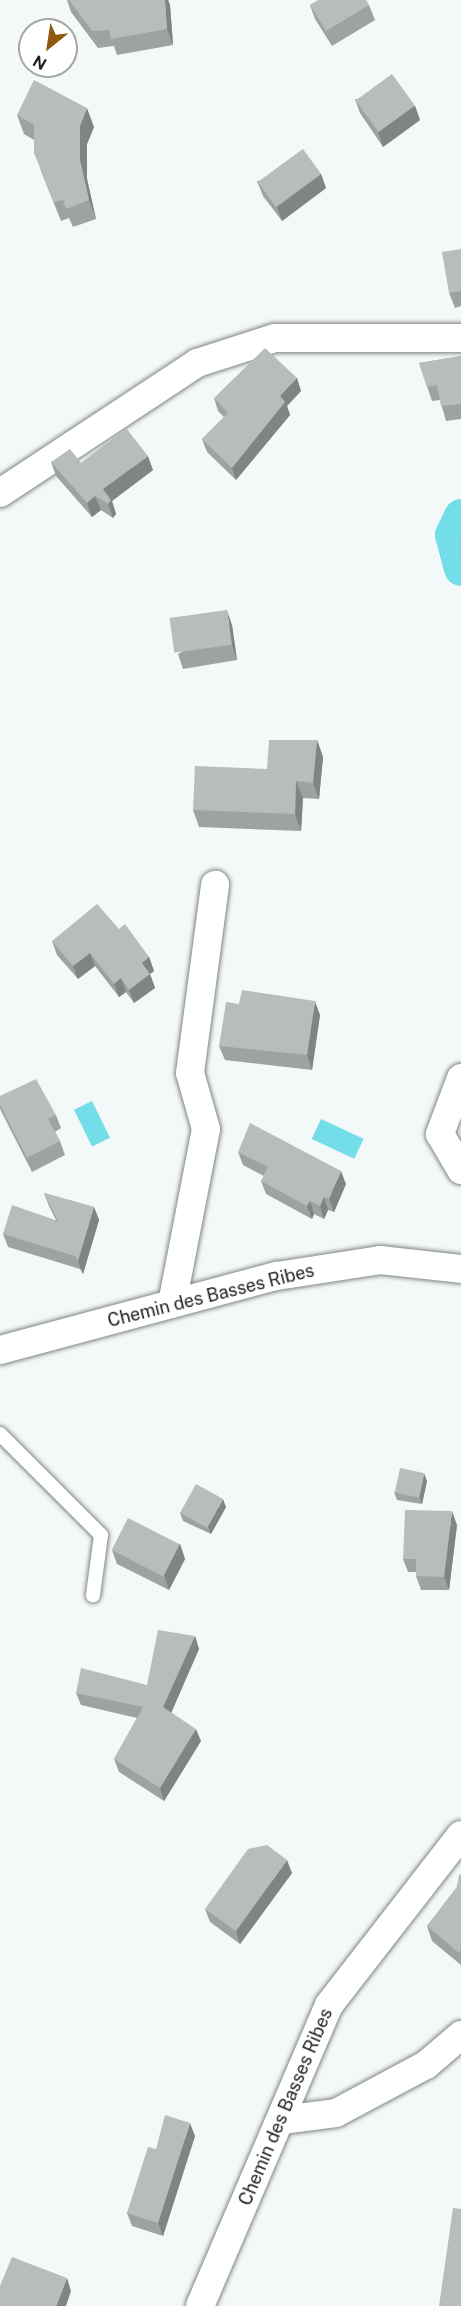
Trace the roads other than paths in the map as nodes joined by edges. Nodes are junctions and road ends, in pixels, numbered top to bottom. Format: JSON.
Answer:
{"nodes":[{"id":1,"x":461,"y":338,"type":"edge"},
{"id":2,"x":0,"y":493,"type":"edge"},
{"id":3,"x":215,"y":885,"type":"dead end"},
{"id":4,"x":461,"y":1078,"type":"edge"},
{"id":5,"x":461,"y":1170,"type":"edge"},
{"id":6,"x":461,"y":1269,"type":"edge"},
{"id":7,"x":172,"y":1304,"type":"junction"},
{"id":8,"x":0,"y":1350,"type":"edge"},
{"id":9,"x":0,"y":1434,"type":"edge"},
{"id":10,"x":93,"y":1595,"type":"dead end"},
{"id":11,"x":461,"y":1835,"type":"edge"},
{"id":12,"x":461,"y":2035,"type":"edge"},
{"id":13,"x":282,"y":2121,"type":"junction"},
{"id":14,"x":200,"y":2306,"type":"edge"}],
"edges":[{"from":1,"to":2,"type":"street"},
{"from":3,"to":7,"type":"street"},
{"from":4,"to":5,"type":"street"},
{"from":6,"to":7,"type":"street","name":"Chemin des Basses Ribes"},
{"from":7,"to":8,"type":"street","name":"Chemin des Basses Ribes"},
{"from":9,"to":10,"type":"lane"},
{"from":11,"to":13,"type":"street","name":"Chemin des Basses Ribes"},
{"from":12,"to":13,"type":"street"},
{"from":13,"to":14,"type":"street","name":"Chemin des Basses Ribes"}]}
